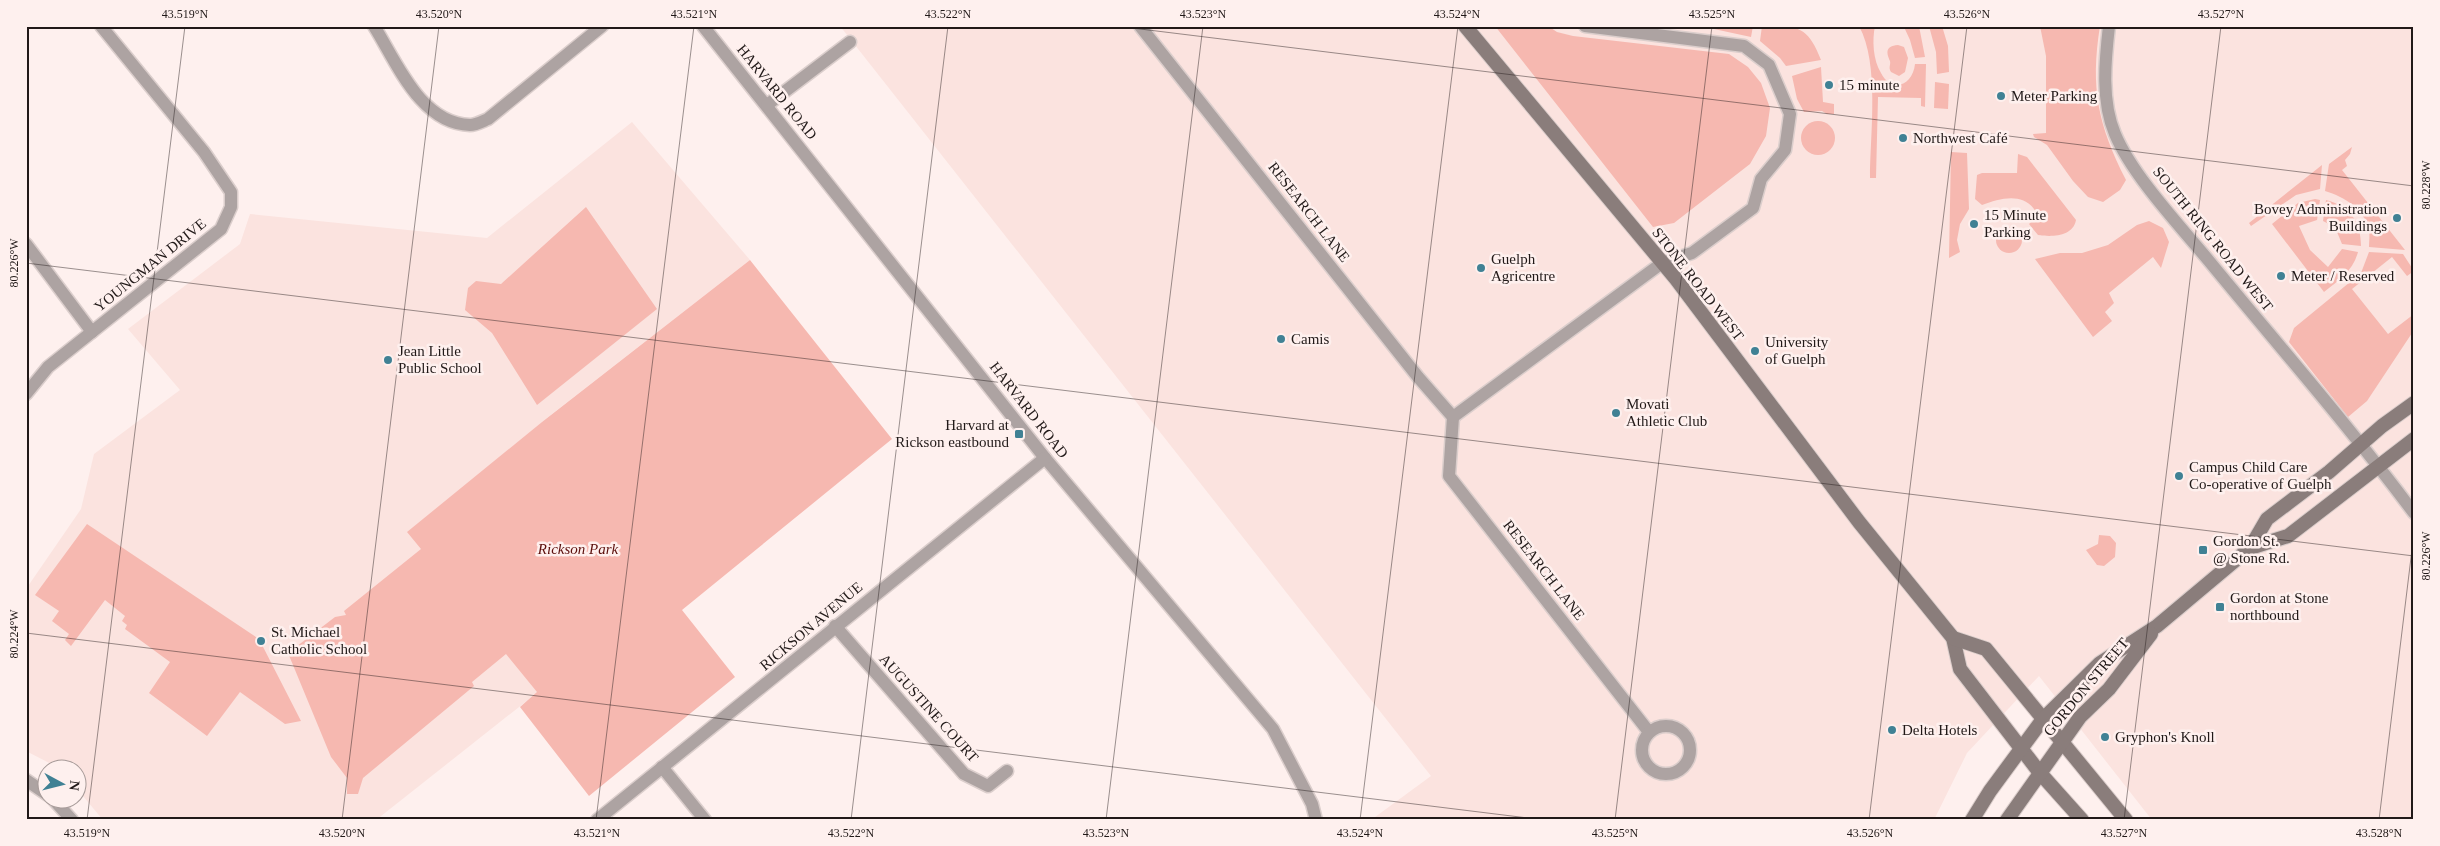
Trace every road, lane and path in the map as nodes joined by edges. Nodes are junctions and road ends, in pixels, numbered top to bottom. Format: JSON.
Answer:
{"nodes":[{"id":1,"x":101,"y":26,"type":"edge"},
{"id":2,"x":374,"y":26,"type":"edge"},
{"id":3,"x":602,"y":26,"type":"edge"},
{"id":4,"x":703,"y":26,"type":"edge"},
{"id":5,"x":1140,"y":26,"type":"edge"},
{"id":6,"x":1465,"y":26,"type":"edge"},
{"id":7,"x":1585,"y":26,"type":"edge"},
{"id":8,"x":2109,"y":26,"type":"edge"},
{"id":9,"x":850,"y":42,"type":"dead end"},
{"id":10,"x":768,"y":105,"type":"junction"},
{"id":11,"x":26,"y":244,"type":"edge"},
{"id":12,"x":1662,"y":263,"type":"junction"},
{"id":13,"x":92,"y":332,"type":"junction"},
{"id":14,"x":26,"y":394,"type":"edge"},
{"id":15,"x":2414,"y":403,"type":"edge"},
{"id":16,"x":1453,"y":417,"type":"junction"},
{"id":17,"x":2414,"y":439,"type":"edge"},
{"id":18,"x":2360,"y":444,"type":"junction"},
{"id":19,"x":1045,"y":458,"type":"junction"},
{"id":20,"x":2379,"y":466,"type":"junction"},
{"id":21,"x":2414,"y":513,"type":"edge"},
{"id":22,"x":2250,"y":548,"type":"junction"},
{"id":23,"x":835,"y":626,"type":"junction"},
{"id":24,"x":2157,"y":626,"type":"junction"},
{"id":25,"x":1953,"y":638,"type":"junction"},
{"id":26,"x":2043,"y":719,"type":"junction"},
{"id":27,"x":1649,"y":732,"type":"dead end"},
{"id":28,"x":2061,"y":741,"type":"junction"},
{"id":29,"x":2022,"y":748,"type":"junction"},
{"id":30,"x":662,"y":767,"type":"junction"},
{"id":31,"x":1007,"y":771,"type":"dead end"},
{"id":32,"x":2040,"y":773,"type":"junction"},
{"id":33,"x":26,"y":780,"type":"edge"},
{"id":34,"x":38,"y":788,"type":"edge"},
{"id":35,"x":61,"y":808,"type":"edge"},
{"id":36,"x":72,"y":820,"type":"edge"},
{"id":37,"x":598,"y":820,"type":"edge"},
{"id":38,"x":705,"y":820,"type":"edge"},
{"id":39,"x":1316,"y":820,"type":"edge"},
{"id":40,"x":1972,"y":820,"type":"edge"},
{"id":41,"x":2007,"y":820,"type":"edge"},
{"id":42,"x":2082,"y":820,"type":"edge"},
{"id":43,"x":2126,"y":820,"type":"edge"}],
"edges":[{"from":1,"to":13,"type":"street","name":"YOUNGMAN DRIVE"},
{"from":2,"to":3,"type":"street"},
{"from":4,"to":10,"type":"street","name":"HARVARD ROAD"},
{"from":5,"to":16,"type":"street","name":"RESEARCH LANE"},
{"from":6,"to":12,"type":"main road","name":"STONE ROAD WEST"},
{"from":7,"to":12,"type":"street"},
{"from":8,"to":18,"type":"street","name":"SOUTH RING ROAD WEST"},
{"from":9,"to":10,"type":"street"},
{"from":10,"to":19,"type":"street","name":"HARVARD ROAD"},
{"from":11,"to":13,"type":"street"},
{"from":12,"to":16,"type":"street"},
{"from":12,"to":25,"type":"main road","name":"STONE ROAD WEST"},
{"from":13,"to":14,"type":"street","name":"YOUNGMAN DRIVE"},
{"from":15,"to":18,"type":"main road","name":"GORDON STREET"},
{"from":16,"to":27,"type":"street","name":"RESEARCH LANE"},
{"from":17,"to":20,"type":"main road","name":"GORDON STREET"},
{"from":18,"to":20,"type":"street","name":"SOUTH RING ROAD WEST"},
{"from":18,"to":22,"type":"main road","name":"GORDON STREET"},
{"from":19,"to":23,"type":"street","name":"RICKSON AVENUE"},
{"from":19,"to":39,"type":"street","name":"HARVARD ROAD"},
{"from":20,"to":21,"type":"street","name":"SOUTH RING ROAD WEST"},
{"from":20,"to":22,"type":"main road","name":"GORDON STREET"},
{"from":22,"to":24,"type":"main road","name":"GORDON STREET"},
{"from":23,"to":30,"type":"street","name":"RICKSON AVENUE"},
{"from":23,"to":31,"type":"street","name":"AUGUSTINE COURT"},
{"from":24,"to":26,"type":"main road","name":"GORDON STREET"},
{"from":24,"to":28,"type":"main road","name":"GORDON STREET"},
{"from":25,"to":26,"type":"main road"},
{"from":25,"to":29,"type":"main road","name":"STONE ROAD WEST"},
{"from":26,"to":28,"type":"main road"},
{"from":26,"to":29,"type":"main road","name":"GORDON STREET"},
{"from":28,"to":32,"type":"main road","name":"GORDON STREET"},
{"from":28,"to":43,"type":"main road"},
{"from":29,"to":32,"type":"main road","name":"STONE ROAD WEST"},
{"from":29,"to":40,"type":"main road","name":"GORDON STREET"},
{"from":30,"to":37,"type":"street","name":"RICKSON AVENUE"},
{"from":30,"to":38,"type":"street"},
{"from":32,"to":41,"type":"main road","name":"GORDON STREET"},
{"from":32,"to":42,"type":"main road","name":"STONE ROAD WEST"},
{"from":33,"to":34,"type":"street"},
{"from":35,"to":36,"type":"street"}]}
